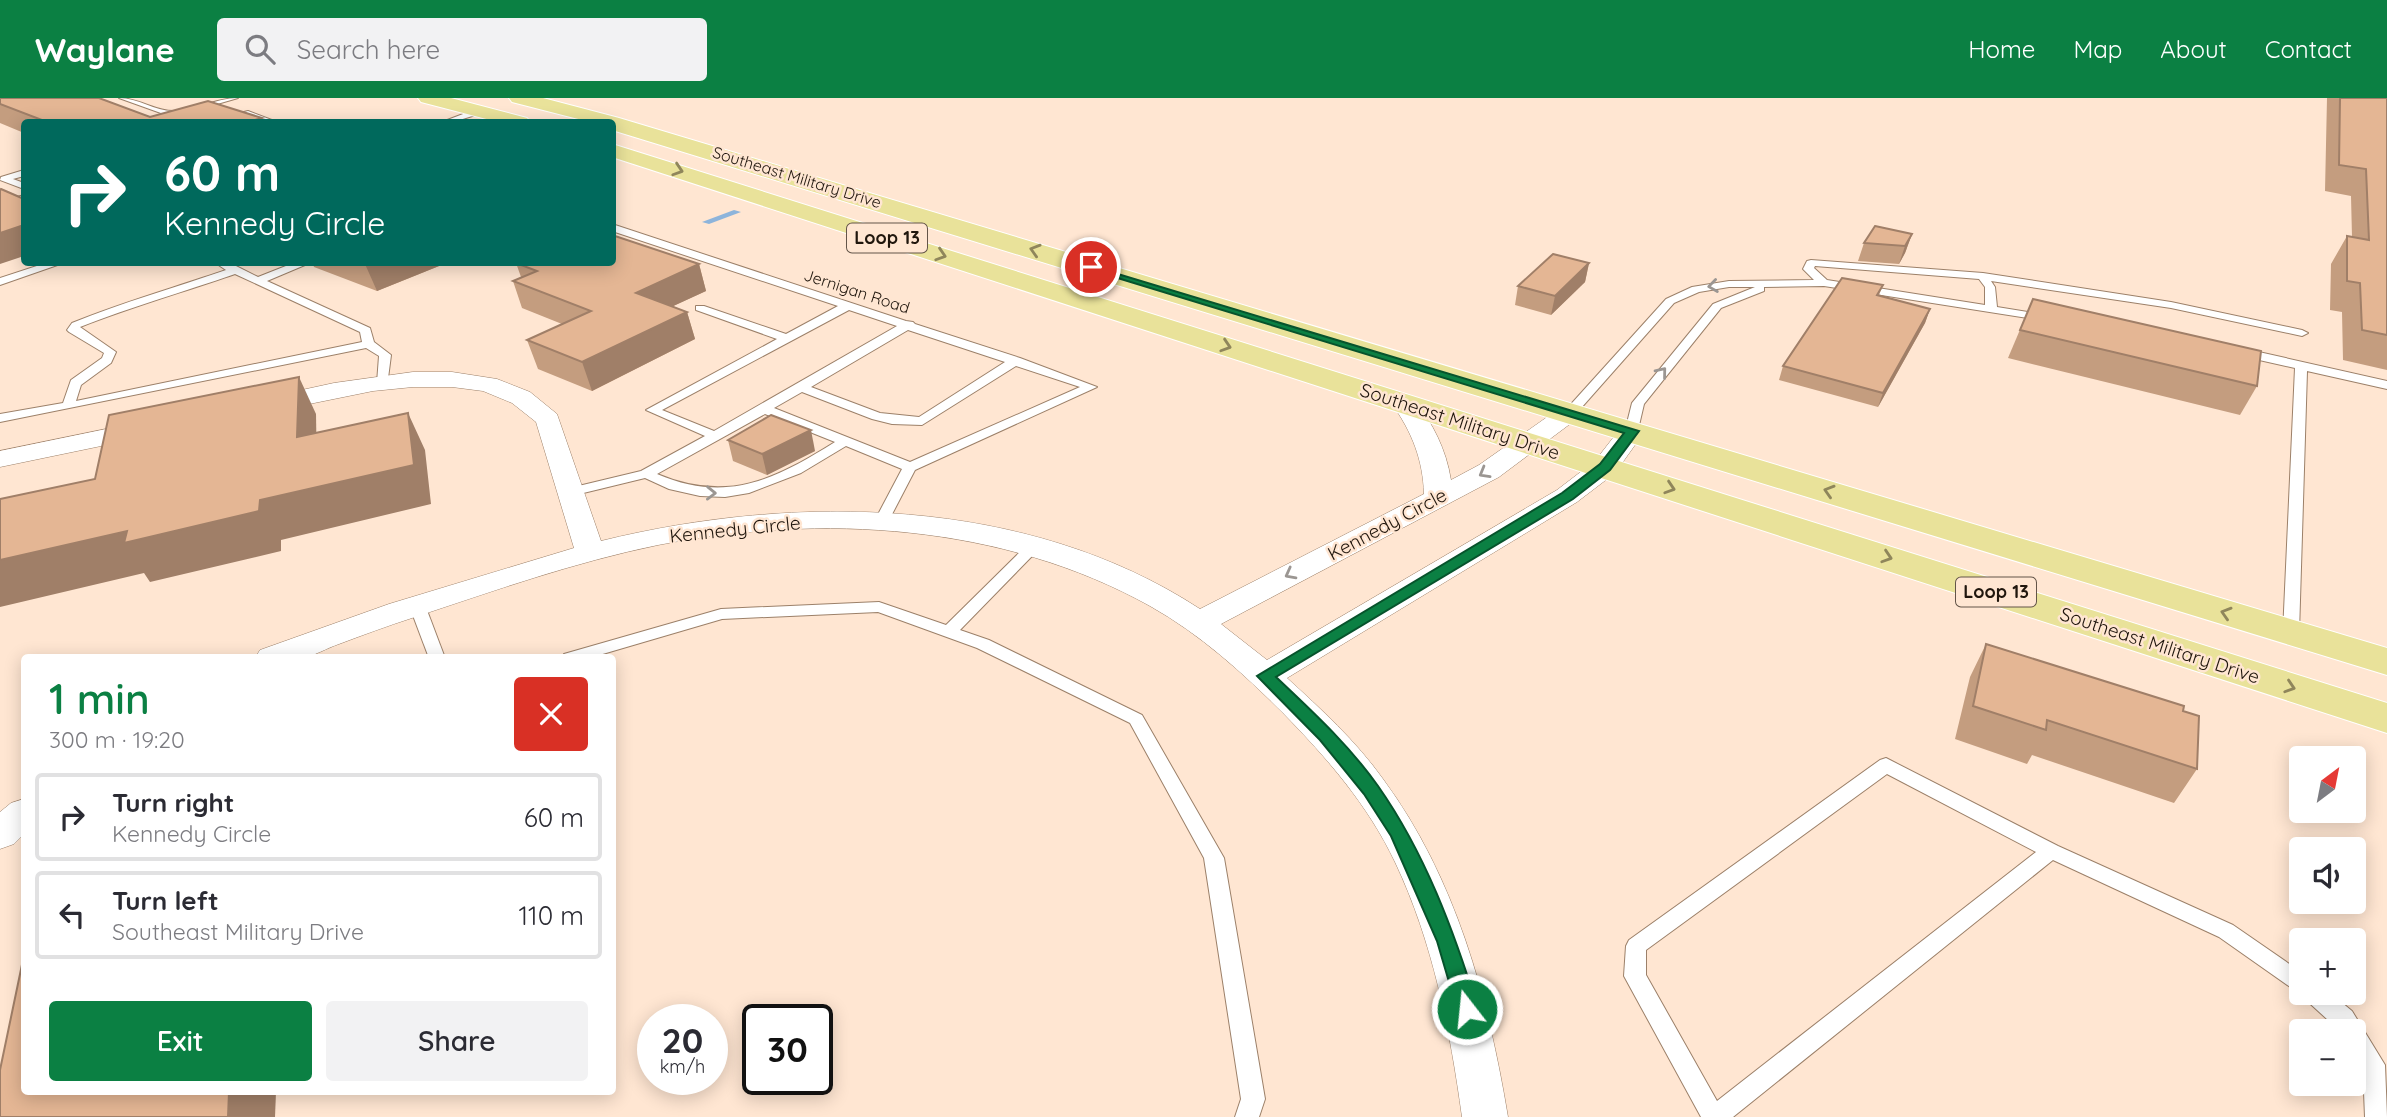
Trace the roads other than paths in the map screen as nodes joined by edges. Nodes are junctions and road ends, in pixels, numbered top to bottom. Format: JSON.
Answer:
{"nodes":[{"id":1,"x":123,"y":98,"type":"edge"},
{"id":2,"x":200,"y":98,"type":"edge"},
{"id":3,"x":234,"y":98,"type":"edge"},
{"id":4,"x":428,"y":98,"type":"edge"},
{"id":5,"x":519,"y":98,"type":"edge"},
{"id":6,"x":215,"y":103,"type":"junction"},
{"id":7,"x":479,"y":111,"type":"junction"},
{"id":8,"x":222,"y":119,"type":"edge"},
{"id":9,"x":264,"y":119,"type":"edge"},
{"id":10,"x":455,"y":119,"type":"edge"},
{"id":11,"x":509,"y":119,"type":"edge"},
{"id":12,"x":597,"y":119,"type":"edge"},
{"id":13,"x":616,"y":124,"type":"edge"},
{"id":14,"x":616,"y":151,"type":"edge"},
{"id":15,"x":21,"y":174,"type":"edge"},
{"id":16,"x":2,"y":178,"type":"edge"},
{"id":17,"x":21,"y":185,"type":"edge"},
{"id":18,"x":21,"y":199,"type":"edge"},
{"id":19,"x":0,"y":205,"type":"edge"},
{"id":20,"x":616,"y":229,"type":"edge"},
{"id":21,"x":49,"y":266,"type":"edge"},
{"id":22,"x":226,"y":266,"type":"edge"},
{"id":23,"x":297,"y":266,"type":"edge"},
{"id":24,"x":234,"y":270,"type":"junction"},
{"id":25,"x":1983,"y":276,"type":"junction"},
{"id":26,"x":258,"y":281,"type":"junction"},
{"id":27,"x":0,"y":282,"type":"edge"},
{"id":28,"x":1824,"y":283,"type":"junction"},
{"id":29,"x":1769,"y":285,"type":"junction"},
{"id":30,"x":849,"y":305,"type":"junction"},
{"id":31,"x":700,"y":308,"type":"dead end"},
{"id":32,"x":1991,"y":309,"type":"junction"},
{"id":33,"x":2057,"y":319,"type":"edge"},
{"id":34,"x":909,"y":324,"type":"junction"},
{"id":35,"x":2302,"y":333,"type":"dead end"},
{"id":36,"x":786,"y":338,"type":"junction"},
{"id":37,"x":368,"y":344,"type":"junction"},
{"id":38,"x":2227,"y":349,"type":"edge"},
{"id":39,"x":1016,"y":361,"type":"junction"},
{"id":40,"x":2301,"y":366,"type":"junction"},
{"id":41,"x":383,"y":383,"type":"junction"},
{"id":42,"x":2387,"y":385,"type":"edge"},
{"id":43,"x":801,"y":387,"type":"junction"},
{"id":44,"x":1405,"y":404,"type":"junction"},
{"id":45,"x":68,"y":405,"type":"junction"},
{"id":46,"x":246,"y":409,"type":"edge"},
{"id":47,"x":764,"y":409,"type":"junction"},
{"id":48,"x":1569,"y":413,"type":"junction"},
{"id":49,"x":0,"y":418,"type":"edge"},
{"id":50,"x":164,"y":426,"type":"edge"},
{"id":51,"x":1632,"y":431,"type":"junction"},
{"id":52,"x":715,"y":436,"type":"junction"},
{"id":53,"x":844,"y":442,"type":"junction"},
{"id":54,"x":1527,"y":443,"type":"junction"},
{"id":55,"x":0,"y":459,"type":"edge"},
{"id":56,"x":910,"y":467,"type":"junction"},
{"id":57,"x":1605,"y":467,"type":"junction"},
{"id":58,"x":646,"y":474,"type":"junction"},
{"id":59,"x":571,"y":492,"type":"junction"},
{"id":60,"x":1438,"y":497,"type":"junction"},
{"id":61,"x":881,"y":522,"type":"junction"},
{"id":62,"x":1032,"y":548,"type":"junction"},
{"id":63,"x":590,"y":552,"type":"junction"},
{"id":64,"x":417,"y":605,"type":"junction"},
{"id":65,"x":1198,"y":623,"type":"junction"},
{"id":66,"x":949,"y":632,"type":"junction"},
{"id":67,"x":2291,"y":632,"type":"junction"},
{"id":68,"x":282,"y":654,"type":"edge"},
{"id":69,"x":435,"y":654,"type":"edge"},
{"id":70,"x":584,"y":654,"type":"edge"},
{"id":71,"x":2387,"y":662,"type":"edge"},
{"id":72,"x":1265,"y":676,"type":"junction"},
{"id":73,"x":2387,"y":718,"type":"edge"},
{"id":74,"x":21,"y":816,"type":"edge"},
{"id":75,"x":0,"y":834,"type":"edge"},
{"id":76,"x":2051,"y":851,"type":"junction"},
{"id":77,"x":2289,"y":975,"type":"edge"},
{"id":78,"x":2328,"y":1005,"type":"edge"},
{"id":79,"x":2345,"y":1019,"type":"edge"},
{"id":80,"x":2366,"y":1052,"type":"edge"},
{"id":81,"x":1247,"y":1117,"type":"edge"},
{"id":82,"x":1485,"y":1117,"type":"edge"},
{"id":83,"x":1714,"y":1117,"type":"edge"},
{"id":84,"x":2377,"y":1117,"type":"edge"}],
"edges":[{"from":1,"to":6,"type":"lane"},
{"from":2,"to":6,"type":"lane"},
{"from":3,"to":6,"type":"lane"},
{"from":4,"to":7,"type":"main road"},
{"from":5,"to":7,"type":"main road"},
{"from":5,"to":12,"type":"main road","name":"Southeast Military Drive","number":"Loop 13"},
{"from":7,"to":10,"type":"lane"},
{"from":7,"to":11,"type":"main road"},
{"from":8,"to":9,"type":"lane"},
{"from":48,"to":13,"type":"main road","name":"Southeast Military Drive","number":"Loop 13","one_way":true},
{"from":14,"to":44,"type":"main road","name":"Southeast Military Drive","number":"Loop 13","one_way":true},
{"from":15,"to":16,"type":"lane"},
{"from":16,"to":17,"type":"lane"},
{"from":18,"to":19,"type":"lane"},
{"from":20,"to":30,"type":"lane","name":"Jernigan Road"},
{"from":21,"to":27,"type":"lane"},
{"from":22,"to":24,"type":"lane"},
{"from":23,"to":26,"type":"lane"},
{"from":24,"to":26,"type":"lane"},
{"from":24,"to":45,"type":"lane"},
{"from":25,"to":28,"type":"lane"},
{"from":25,"to":32,"type":"lane"},
{"from":25,"to":35,"type":"lane"},
{"from":26,"to":37,"type":"lane"},
{"from":28,"to":29,"type":"lane"},
{"from":28,"to":32,"type":"lane"},
{"from":29,"to":48,"type":"lane","one_way":true},
{"from":51,"to":29,"type":"lane","one_way":true},
{"from":30,"to":34,"type":"lane","name":"Jernigan Road"},
{"from":30,"to":36,"type":"lane"},
{"from":31,"to":36,"type":"lane"},
{"from":32,"to":33,"type":"lane"},
{"from":34,"to":39,"type":"lane","name":"Jernigan Road"},
{"from":34,"to":43,"type":"lane"},
{"from":36,"to":52,"type":"lane"},
{"from":37,"to":41,"type":"lane"},
{"from":37,"to":45,"type":"lane"},
{"from":38,"to":40,"type":"lane"},
{"from":39,"to":43,"type":"lane"},
{"from":39,"to":56,"type":"lane","name":"Jernigan Road"},
{"from":40,"to":42,"type":"lane"},
{"from":40,"to":67,"type":"lane"},
{"from":41,"to":46,"type":"street"},
{"from":41,"to":59,"type":"street"},
{"from":43,"to":47,"type":"lane"},
{"from":44,"to":54,"type":"main road","name":"Southeast Military Drive","number":"Loop 13"},
{"from":44,"to":60,"type":"street"},
{"from":45,"to":49,"type":"lane"},
{"from":47,"to":52,"type":"lane"},
{"from":47,"to":53,"type":"lane"},
{"from":48,"to":51,"type":"main road","name":"Southeast Military Drive","number":"Loop 13"},
{"from":48,"to":54,"type":"street","name":"Kennedy Circle"},
{"from":50,"to":55,"type":"street"},
{"from":51,"to":57,"type":"street"},
{"from":67,"to":51,"type":"main road","name":"Southeast Military Drive","number":"Loop 13","one_way":true},
{"from":52,"to":58,"type":"lane"},
{"from":53,"to":56,"type":"lane"},
{"from":58,"to":53,"type":"lane","one_way":true},
{"from":54,"to":57,"type":"main road","name":"Southeast Military Drive","number":"Loop 13"},
{"from":54,"to":60,"type":"street","name":"Kennedy Circle","one_way":true},
{"from":56,"to":61,"type":"lane"},
{"from":57,"to":72,"type":"street"},
{"from":57,"to":73,"type":"main road","name":"Southeast Military Drive","number":"Loop 13","one_way":true},
{"from":58,"to":59,"type":"lane"},
{"from":59,"to":63,"type":"street"},
{"from":60,"to":65,"type":"street","name":"Kennedy Circle","one_way":true},
{"from":61,"to":62,"type":"street","name":"Kennedy Circle"},
{"from":61,"to":63,"type":"street","name":"Kennedy Circle"},
{"from":62,"to":65,"type":"street","name":"Kennedy Circle"},
{"from":62,"to":66,"type":"lane"},
{"from":63,"to":64,"type":"street","name":"Kennedy Circle"},
{"from":64,"to":68,"type":"street","name":"Kennedy Circle"},
{"from":64,"to":69,"type":"lane"},
{"from":65,"to":72,"type":"street","name":"Kennedy Circle"},
{"from":66,"to":70,"type":"lane"},
{"from":66,"to":81,"type":"lane"},
{"from":67,"to":71,"type":"main road","name":"Southeast Military Drive","number":"Loop 13"},
{"from":72,"to":82,"type":"street","name":"Kennedy Circle"},
{"from":74,"to":75,"type":"street"},
{"from":76,"to":77,"type":"lane"},
{"from":76,"to":83,"type":"lane"},
{"from":76,"to":83,"type":"lane"},
{"from":78,"to":79,"type":"lane"},
{"from":80,"to":84,"type":"lane"}]}
